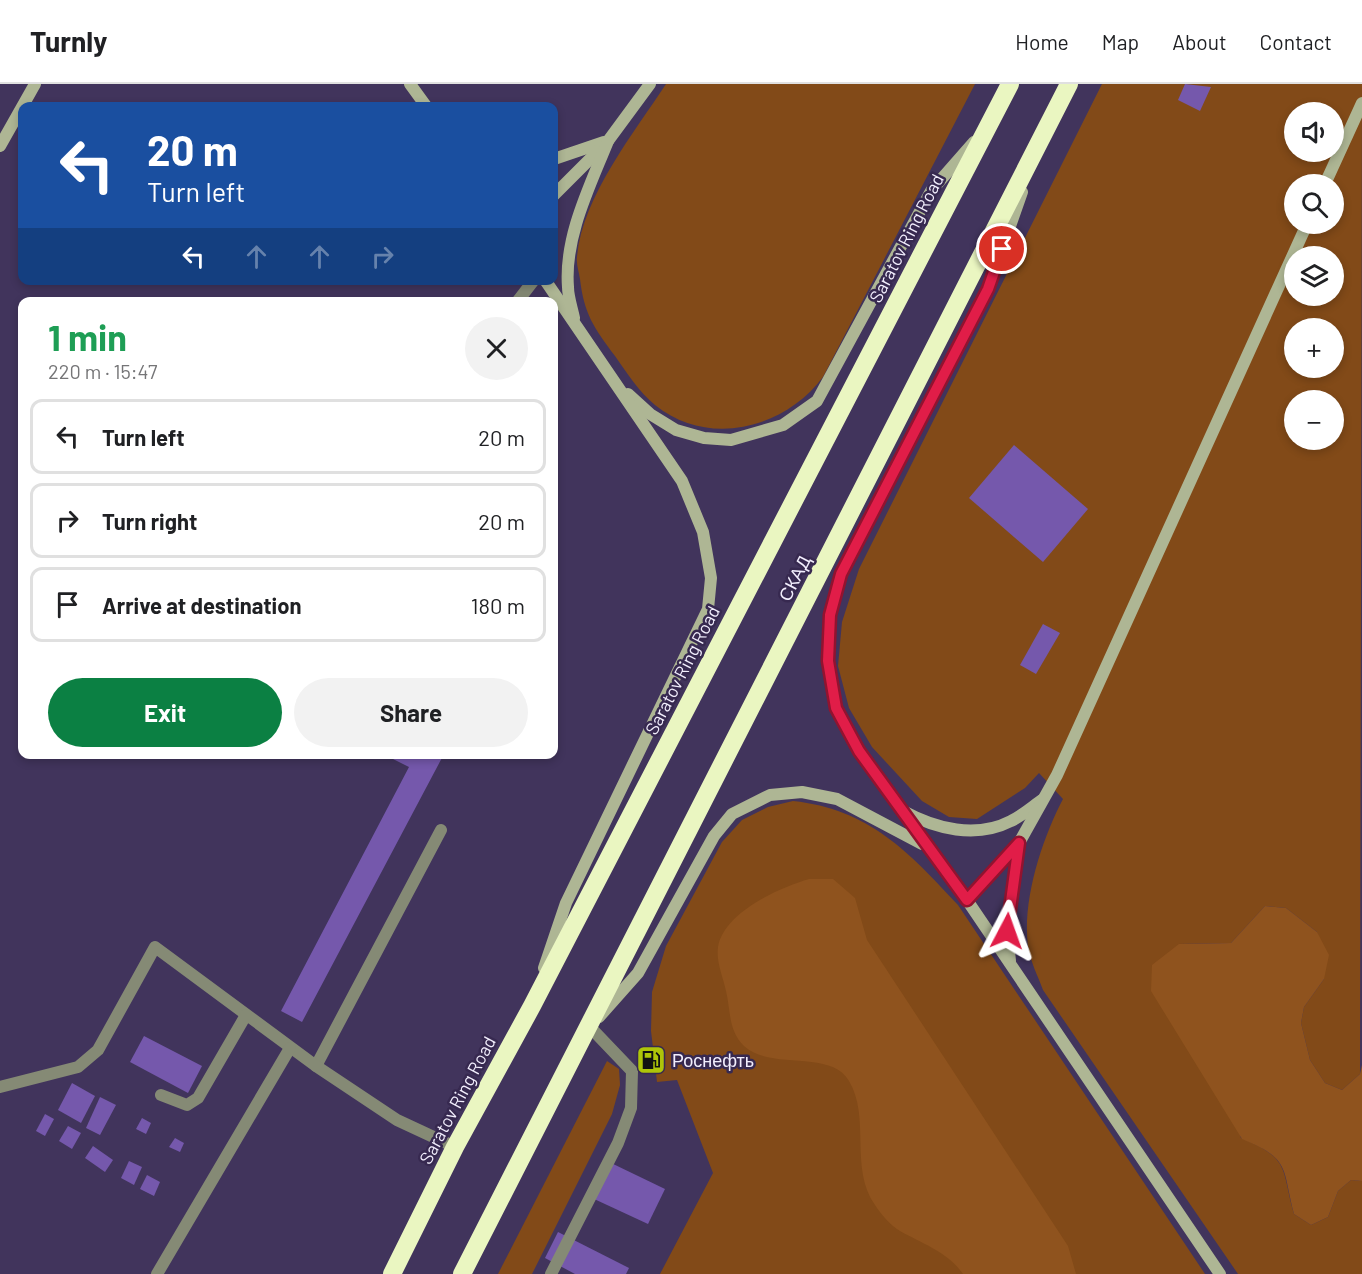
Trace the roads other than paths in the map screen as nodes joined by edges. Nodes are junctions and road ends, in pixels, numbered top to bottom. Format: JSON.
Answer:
{"nodes":[{"id":1,"x":35,"y":84,"type":"edge"},
{"id":2,"x":411,"y":84,"type":"edge"},
{"id":3,"x":650,"y":84,"type":"edge"},
{"id":4,"x":1010,"y":84,"type":"edge"},
{"id":5,"x":1069,"y":84,"type":"edge"},
{"id":6,"x":25,"y":102,"type":"edge"},
{"id":7,"x":423,"y":102,"type":"edge"},
{"id":8,"x":1362,"y":103,"type":"edge"},
{"id":9,"x":18,"y":114,"type":"edge"},
{"id":10,"x":987,"y":127,"type":"junction"},
{"id":11,"x":608,"y":141,"type":"junction"},
{"id":12,"x":0,"y":146,"type":"edge"},
{"id":13,"x":1036,"y":148,"type":"junction"},
{"id":14,"x":558,"y":158,"type":"edge"},
{"id":15,"x":1330,"y":174,"type":"edge"},
{"id":16,"x":558,"y":191,"type":"edge"},
{"id":17,"x":1302,"y":234,"type":"edge"},
{"id":18,"x":530,"y":285,"type":"edge"},
{"id":19,"x":521,"y":297,"type":"edge"},
{"id":20,"x":558,"y":299,"type":"edge"},
{"id":21,"x":576,"y":326,"type":"junction"},
{"id":22,"x":618,"y":385,"type":"junction"},
{"id":23,"x":1044,"y":798,"type":"junction"},
{"id":24,"x":899,"y":809,"type":"junction"},
{"id":25,"x":441,"y":830,"type":"dead end"},
{"id":26,"x":1019,"y":843,"type":"junction"},
{"id":27,"x":926,"y":846,"type":"junction"},
{"id":28,"x":967,"y":900,"type":"junction"},
{"id":29,"x":1010,"y":964,"type":"junction"},
{"id":30,"x":532,"y":1006,"type":"junction"},
{"id":31,"x":246,"y":1015,"type":"junction"},
{"id":32,"x":590,"y":1027,"type":"junction"},
{"id":33,"x":290,"y":1048,"type":"junction"},
{"id":34,"x":316,"y":1066,"type":"junction"},
{"id":35,"x":0,"y":1087,"type":"edge"},
{"id":36,"x":161,"y":1095,"type":"dead end"},
{"id":37,"x":455,"y":1147,"type":"junction"},
{"id":38,"x":157,"y":1274,"type":"edge"},
{"id":39,"x":392,"y":1274,"type":"edge"},
{"id":40,"x":462,"y":1274,"type":"edge"},
{"id":41,"x":551,"y":1274,"type":"edge"},
{"id":42,"x":1220,"y":1274,"type":"edge"}],
"edges":[{"from":1,"to":6,"type":"main road"},
{"from":2,"to":7,"type":"main road"},
{"from":3,"to":11,"type":"main road"},
{"from":4,"to":10,"type":"highway","name":"Saratov Ring Road"},
{"from":5,"to":13,"type":"highway"},
{"from":8,"to":15,"type":"main road"},
{"from":9,"to":12,"type":"main road"},
{"from":10,"to":22,"type":"main road"},
{"from":10,"to":30,"type":"highway","name":"Saratov Ring Road"},
{"from":11,"to":14,"type":"main road"},
{"from":11,"to":16,"type":"main road"},
{"from":11,"to":21,"type":"main road"},
{"from":13,"to":24,"type":"main road"},
{"from":13,"to":32,"type":"highway","name":"СКАД"},
{"from":17,"to":23,"type":"main road"},
{"from":18,"to":19,"type":"lane"},
{"from":20,"to":21,"type":"main road"},
{"from":21,"to":22,"type":"main road"},
{"from":22,"to":30,"type":"main road"},
{"from":23,"to":24,"type":"main road"},
{"from":23,"to":26,"type":"main road"},
{"from":24,"to":27,"type":"main road"},
{"from":25,"to":34,"type":"lane"},
{"from":26,"to":28,"type":"main road"},
{"from":26,"to":29,"type":"main road"},
{"from":27,"to":28,"type":"main road"},
{"from":27,"to":32,"type":"main road"},
{"from":28,"to":29,"type":"main road"},
{"from":29,"to":42,"type":"main road"},
{"from":30,"to":37,"type":"highway","name":"Saratov Ring Road"},
{"from":31,"to":33,"type":"lane"},
{"from":31,"to":35,"type":"lane"},
{"from":31,"to":36,"type":"lane"},
{"from":32,"to":40,"type":"highway"},
{"from":32,"to":41,"type":"lane"},
{"from":33,"to":34,"type":"lane"},
{"from":33,"to":38,"type":"lane"},
{"from":34,"to":37,"type":"lane"},
{"from":37,"to":39,"type":"highway","name":"Saratov Ring Road"}]}
